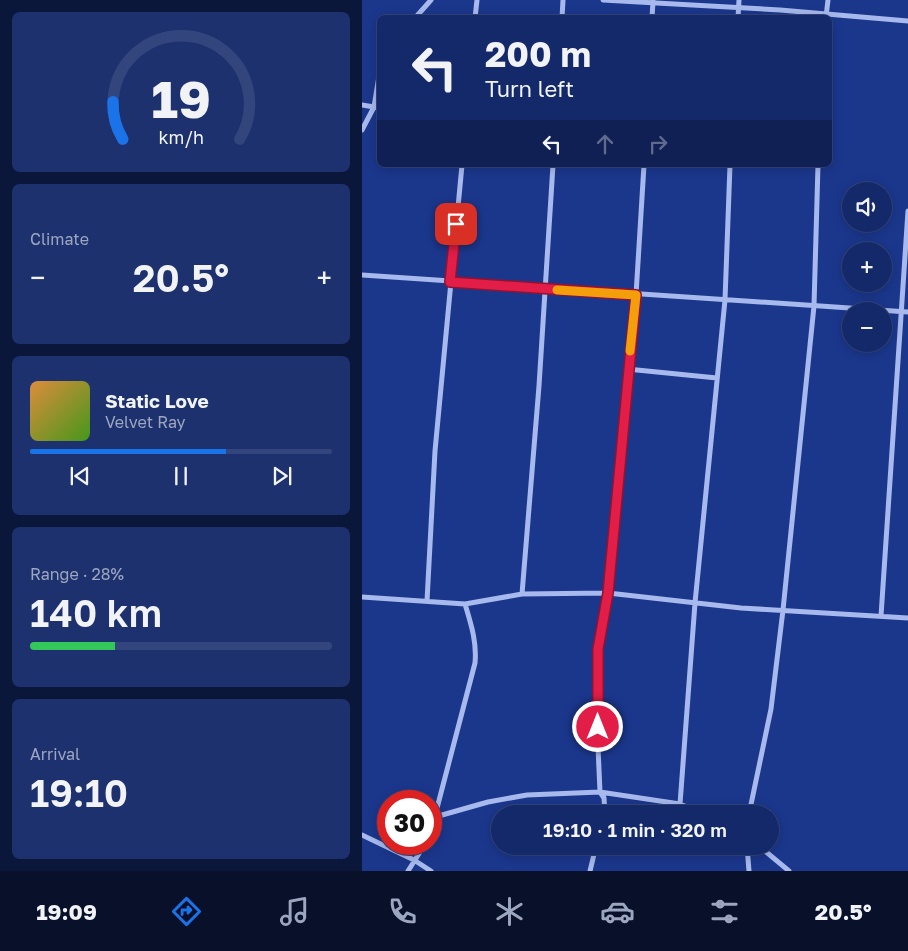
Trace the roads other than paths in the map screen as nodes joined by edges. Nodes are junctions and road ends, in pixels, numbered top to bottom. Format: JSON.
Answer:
{"nodes":[{"id":1,"x":431,"y":0,"type":"edge"},
{"id":2,"x":477,"y":0,"type":"edge"},
{"id":3,"x":563,"y":0,"type":"edge"},
{"id":4,"x":603,"y":0,"type":"edge"},
{"id":5,"x":739,"y":0,"type":"edge"},
{"id":6,"x":828,"y":0,"type":"edge"},
{"id":7,"x":653,"y":2,"type":"edge"},
{"id":8,"x":738,"y":8,"type":"junction"},
{"id":9,"x":418,"y":15,"type":"edge"},
{"id":10,"x":476,"y":15,"type":"edge"},
{"id":11,"x":562,"y":15,"type":"edge"},
{"id":12,"x":652,"y":15,"type":"edge"},
{"id":13,"x":738,"y":15,"type":"edge"},
{"id":14,"x":815,"y":15,"type":"edge"},
{"id":15,"x":826,"y":15,"type":"edge"},
{"id":16,"x":832,"y":16,"type":"edge"},
{"id":17,"x":908,"y":22,"type":"edge"},
{"id":18,"x":362,"y":105,"type":"edge"},
{"id":19,"x":376,"y":107,"type":"edge"},
{"id":20,"x":362,"y":130,"type":"edge"},
{"id":21,"x":462,"y":167,"type":"edge"},
{"id":22,"x":553,"y":167,"type":"edge"},
{"id":23,"x":644,"y":167,"type":"edge"},
{"id":24,"x":730,"y":167,"type":"edge"},
{"id":25,"x":818,"y":167,"type":"edge"},
{"id":26,"x":908,"y":211,"type":"edge"},
{"id":27,"x":362,"y":275,"type":"edge"},
{"id":28,"x":450,"y":282,"type":"junction"},
{"id":29,"x":545,"y":289,"type":"junction"},
{"id":30,"x":636,"y":295,"type":"junction"},
{"id":31,"x":725,"y":300,"type":"junction"},
{"id":32,"x":814,"y":306,"type":"junction"},
{"id":33,"x":901,"y":312,"type":"junction"},
{"id":34,"x":908,"y":312,"type":"edge"},
{"id":35,"x":628,"y":368,"type":"junction"},
{"id":36,"x":717,"y":378,"type":"junction"},
{"id":37,"x":608,"y":593,"type":"junction"},
{"id":38,"x":522,"y":594,"type":"junction"},
{"id":39,"x":362,"y":597,"type":"edge"},
{"id":40,"x":427,"y":601,"type":"junction"},
{"id":41,"x":696,"y":603,"type":"junction"},
{"id":42,"x":465,"y":604,"type":"junction"},
{"id":43,"x":783,"y":610,"type":"junction"},
{"id":44,"x":881,"y":616,"type":"junction"},
{"id":45,"x":908,"y":618,"type":"edge"},
{"id":46,"x":442,"y":790,"type":"edge"},
{"id":47,"x":600,"y":792,"type":"junction"},
{"id":48,"x":680,"y":804,"type":"joint"},
{"id":49,"x":604,"y":805,"type":"edge"},
{"id":50,"x":752,"y":805,"type":"edge"},
{"id":51,"x":442,"y":815,"type":"edge"},
{"id":52,"x":362,"y":835,"type":"edge"},
{"id":53,"x":417,"y":855,"type":"edge"},
{"id":54,"x":594,"y":855,"type":"edge"},
{"id":55,"x":748,"y":855,"type":"edge"},
{"id":56,"x":770,"y":855,"type":"edge"},
{"id":57,"x":414,"y":860,"type":"junction"},
{"id":58,"x":408,"y":871,"type":"edge"},
{"id":59,"x":431,"y":871,"type":"edge"},
{"id":60,"x":590,"y":871,"type":"edge"},
{"id":61,"x":749,"y":871,"type":"edge"},
{"id":62,"x":789,"y":871,"type":"edge"}],
"edges":[{"from":1,"to":9,"type":"street"},
{"from":2,"to":10,"type":"street"},
{"from":3,"to":11,"type":"street"},
{"from":4,"to":7,"type":"street"},
{"from":5,"to":8,"type":"street"},
{"from":6,"to":15,"type":"street"},
{"from":7,"to":8,"type":"street"},
{"from":7,"to":12,"type":"street"},
{"from":8,"to":13,"type":"street"},
{"from":8,"to":14,"type":"street"},
{"from":16,"to":17,"type":"street"},
{"from":18,"to":19,"type":"street"},
{"from":19,"to":20,"type":"street"},
{"from":21,"to":28,"type":"street"},
{"from":22,"to":29,"type":"street"},
{"from":23,"to":30,"type":"street"},
{"from":24,"to":31,"type":"street"},
{"from":25,"to":32,"type":"street"},
{"from":26,"to":33,"type":"street"},
{"from":27,"to":28,"type":"street"},
{"from":28,"to":29,"type":"street"},
{"from":28,"to":40,"type":"street"},
{"from":29,"to":30,"type":"street"},
{"from":29,"to":38,"type":"street"},
{"from":30,"to":31,"type":"street"},
{"from":30,"to":35,"type":"street"},
{"from":31,"to":32,"type":"street"},
{"from":31,"to":36,"type":"street"},
{"from":32,"to":33,"type":"street"},
{"from":32,"to":43,"type":"street"},
{"from":33,"to":34,"type":"street"},
{"from":33,"to":44,"type":"street"},
{"from":35,"to":36,"type":"street"},
{"from":35,"to":37,"type":"street"},
{"from":36,"to":41,"type":"street"},
{"from":37,"to":38,"type":"street"},
{"from":37,"to":41,"type":"street"},
{"from":37,"to":47,"type":"street"},
{"from":38,"to":42,"type":"street"},
{"from":39,"to":40,"type":"street"},
{"from":40,"to":42,"type":"street"},
{"from":41,"to":43,"type":"street"},
{"from":41,"to":48,"type":"street"},
{"from":42,"to":46,"type":"street"},
{"from":43,"to":44,"type":"street"},
{"from":43,"to":50,"type":"street"},
{"from":44,"to":45,"type":"street"},
{"from":47,"to":48,"type":"street"},
{"from":47,"to":49,"type":"street"},
{"from":47,"to":51,"type":"street"},
{"from":52,"to":57,"type":"street"},
{"from":53,"to":57,"type":"street"},
{"from":54,"to":60,"type":"street"},
{"from":55,"to":61,"type":"street"},
{"from":56,"to":62,"type":"street"},
{"from":57,"to":58,"type":"street"},
{"from":57,"to":59,"type":"street"}]}
